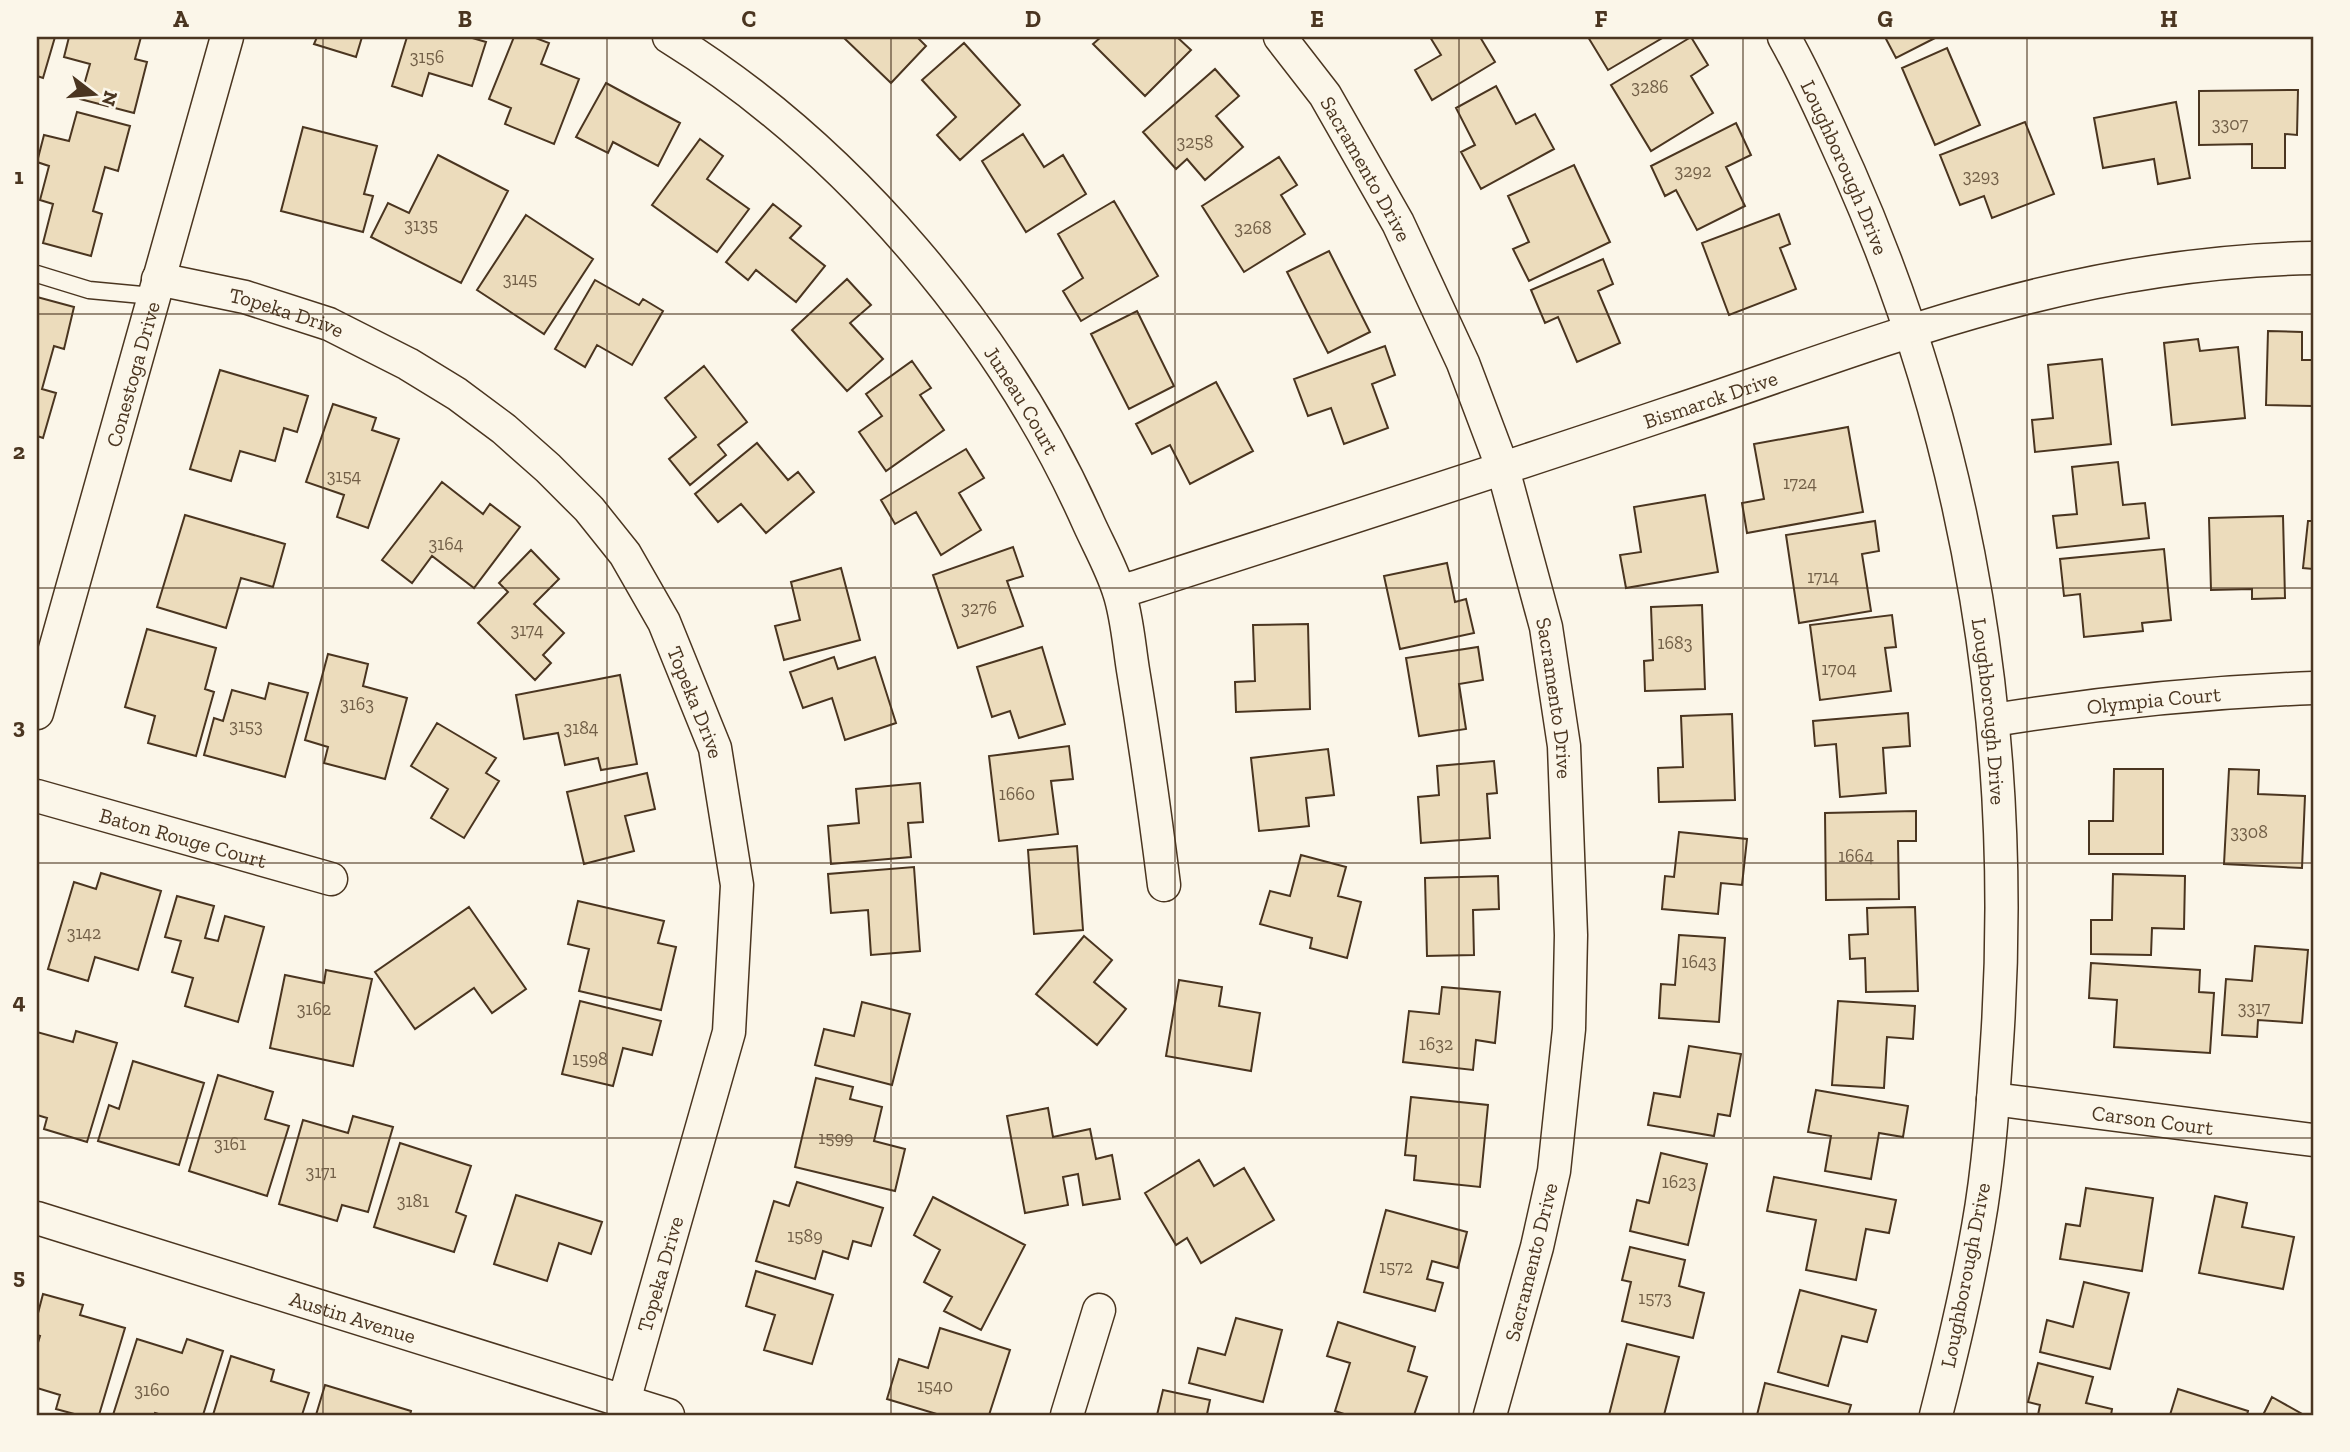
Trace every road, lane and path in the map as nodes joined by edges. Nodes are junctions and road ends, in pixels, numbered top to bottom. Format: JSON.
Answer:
{"nodes":[{"id":1,"x":227,"y":37,"type":"edge"},
{"id":2,"x":669,"y":37,"type":"edge"},
{"id":3,"x":1280,"y":37,"type":"edge"},
{"id":4,"x":1784,"y":37,"type":"edge"},
{"id":5,"x":2313,"y":258,"type":"edge"},
{"id":6,"x":37,"y":274,"type":"edge"},
{"id":7,"x":156,"y":287,"type":"junction"},
{"id":8,"x":1911,"y":332,"type":"junction"},
{"id":9,"x":1503,"y":469,"type":"junction"},
{"id":10,"x":1119,"y":592,"type":"junction"},
{"id":11,"x":45,"y":649,"type":"edge"},
{"id":12,"x":2313,"y":688,"type":"edge"},
{"id":13,"x":37,"y":713,"type":"edge"},
{"id":14,"x":1994,"y":720,"type":"junction"},
{"id":15,"x":37,"y":796,"type":"edge"},
{"id":16,"x":331,"y":879,"type":"dead end"},
{"id":17,"x":1164,"y":885,"type":"dead end"},
{"id":18,"x":1993,"y":1099,"type":"junction"},
{"id":19,"x":2313,"y":1140,"type":"edge"},
{"id":20,"x":37,"y":1218,"type":"edge"},
{"id":21,"x":1099,"y":1310,"type":"dead end"},
{"id":22,"x":624,"y":1401,"type":"junction"},
{"id":23,"x":668,"y":1415,"type":"edge"},
{"id":24,"x":1067,"y":1415,"type":"edge"},
{"id":25,"x":1490,"y":1415,"type":"edge"},
{"id":26,"x":1936,"y":1415,"type":"edge"}],
"edges":[{"from":1,"to":7,"type":"street","name":"Conestoga Drive"},
{"from":2,"to":10,"type":"street","name":"Juneau Court"},
{"from":3,"to":9,"type":"street","name":"Sacramento Drive"},
{"from":4,"to":8,"type":"street","name":"Loughborough Drive"},
{"from":5,"to":8,"type":"street","name":"Bismarck Drive"},
{"from":6,"to":7,"type":"lane"},
{"from":7,"to":11,"type":"street","name":"Conestoga Drive"},
{"from":7,"to":22,"type":"street","name":"Topeka Drive"},
{"from":8,"to":9,"type":"street","name":"Bismarck Drive"},
{"from":8,"to":14,"type":"street","name":"Loughborough Drive"},
{"from":9,"to":10,"type":"street","name":"Bismarck Drive"},
{"from":9,"to":25,"type":"street","name":"Sacramento Drive"},
{"from":10,"to":17,"type":"street","name":"Juneau Court"},
{"from":11,"to":13,"type":"street","name":"Conestoga Drive"},
{"from":12,"to":14,"type":"street","name":"Olympia Court"},
{"from":14,"to":18,"type":"street","name":"Loughborough Drive"},
{"from":15,"to":16,"type":"street","name":"Baton Rouge Court"},
{"from":18,"to":19,"type":"street","name":"Carson Court"},
{"from":18,"to":26,"type":"street","name":"Loughborough Drive"},
{"from":20,"to":22,"type":"street","name":"Austin Avenue"},
{"from":21,"to":24,"type":"street"},
{"from":22,"to":23,"type":"street","name":"Austin Avenue"}]}
